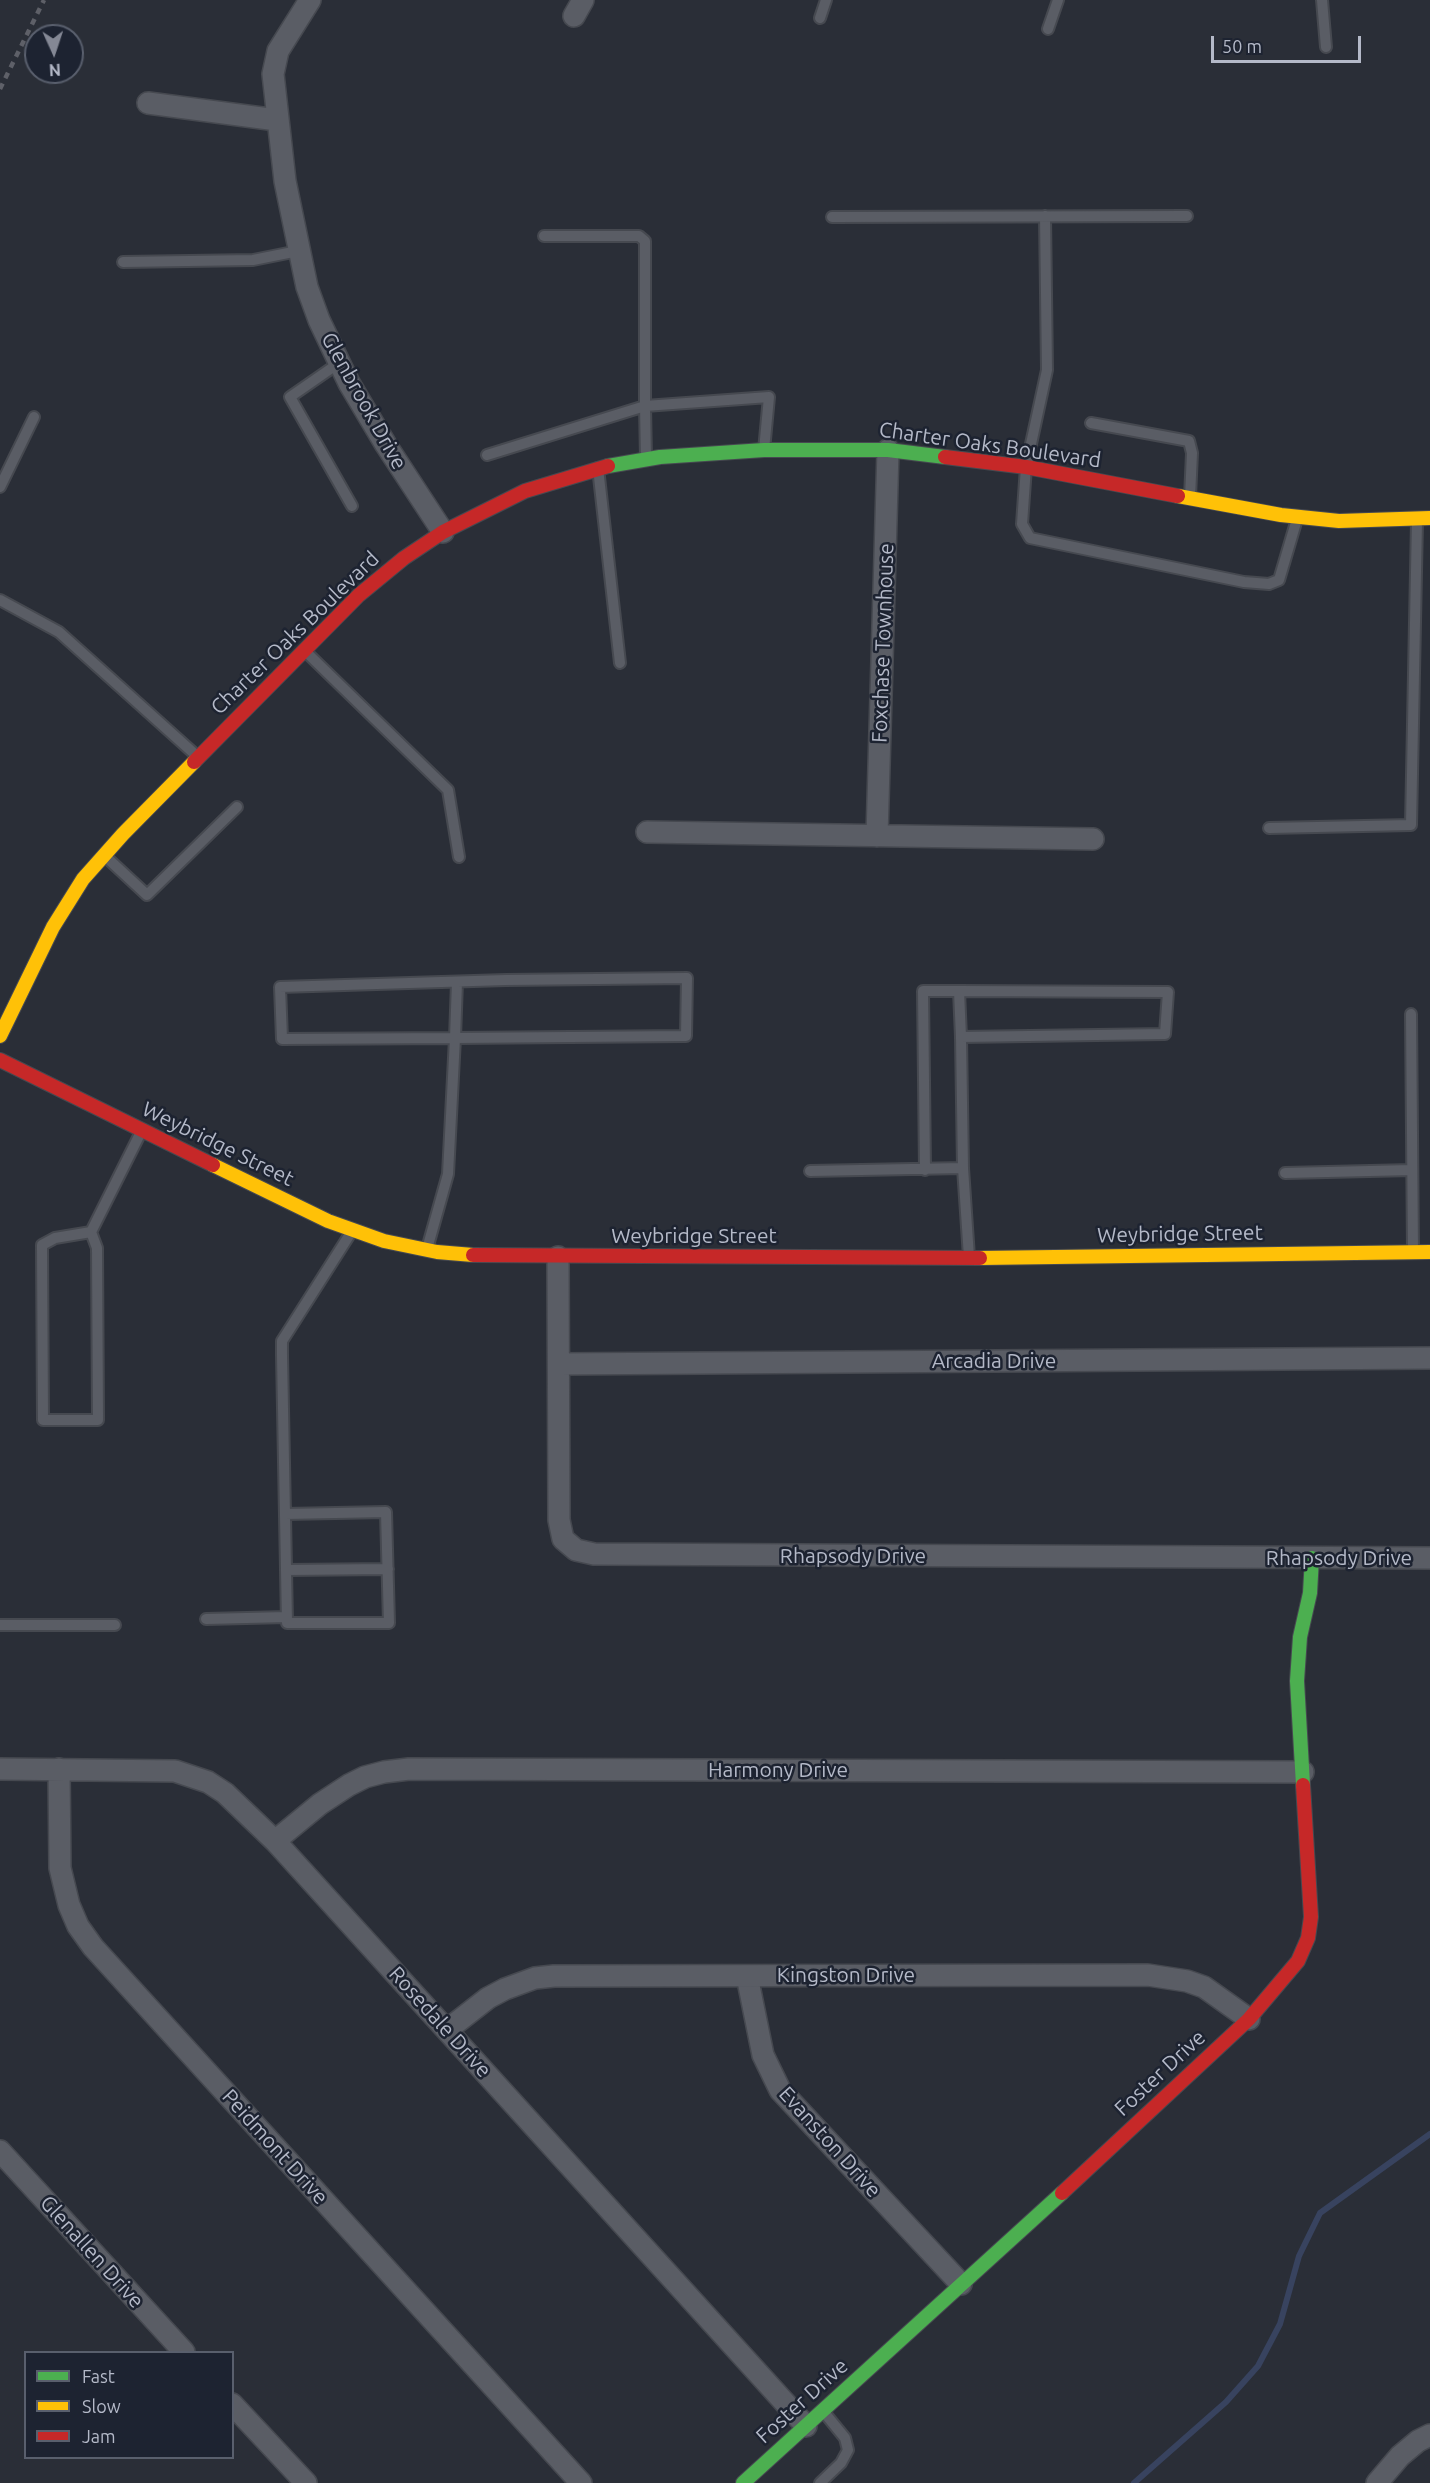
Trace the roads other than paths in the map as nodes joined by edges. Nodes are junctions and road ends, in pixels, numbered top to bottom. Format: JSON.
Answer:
{"nodes":[{"id":1,"x":310,"y":0,"type":"edge"},
{"id":2,"x":826,"y":0,"type":"edge"},
{"id":3,"x":1058,"y":0,"type":"edge"},
{"id":4,"x":1322,"y":0,"type":"edge"},
{"id":5,"x":820,"y":18,"type":"dead end"},
{"id":6,"x":1048,"y":29,"type":"dead end"},
{"id":7,"x":1326,"y":47,"type":"dead end"},
{"id":8,"x":148,"y":104,"type":"dead end"},
{"id":9,"x":277,"y":120,"type":"junction"},
{"id":10,"x":1046,"y":216,"type":"junction"},
{"id":11,"x":1187,"y":216,"type":"dead end"},
{"id":12,"x":832,"y":217,"type":"dead end"},
{"id":13,"x":543,"y":236,"type":"dead end"},
{"id":14,"x":298,"y":251,"type":"junction"},
{"id":15,"x":123,"y":262,"type":"dead end"},
{"id":16,"x":339,"y":363,"type":"junction"},
{"id":17,"x":645,"y":406,"type":"junction"},
{"id":18,"x":34,"y":417,"type":"dead end"},
{"id":19,"x":1091,"y":423,"type":"dead end"},
{"id":20,"x":764,"y":450,"type":"junction"},
{"id":21,"x":888,"y":450,"type":"junction"},
{"id":22,"x":488,"y":455,"type":"dead end"},
{"id":23,"x":646,"y":459,"type":"junction"},
{"id":24,"x":1026,"y":467,"type":"junction"},
{"id":25,"x":598,"y":468,"type":"junction"},
{"id":26,"x":0,"y":487,"type":"edge"},
{"id":27,"x":1190,"y":498,"type":"junction"},
{"id":28,"x":352,"y":506,"type":"dead end"},
{"id":29,"x":1297,"y":517,"type":"junction"},
{"id":30,"x":1424,"y":519,"type":"edge"},
{"id":31,"x":443,"y":532,"type":"junction"},
{"id":32,"x":0,"y":600,"type":"edge"},
{"id":33,"x":304,"y":650,"type":"junction"},
{"id":34,"x":620,"y":663,"type":"dead end"},
{"id":35,"x":198,"y":757,"type":"junction"},
{"id":36,"x":237,"y":807,"type":"dead end"},
{"id":37,"x":1269,"y":828,"type":"dead end"},
{"id":38,"x":647,"y":832,"type":"dead end"},
{"id":39,"x":877,"y":836,"type":"junction"},
{"id":40,"x":1093,"y":839,"type":"dead end"},
{"id":41,"x":104,"y":855,"type":"junction"},
{"id":42,"x":459,"y":857,"type":"dead end"},
{"id":43,"x":457,"y":982,"type":"junction"},
{"id":44,"x":959,"y":991,"type":"junction"},
{"id":45,"x":1411,"y":1014,"type":"dead end"},
{"id":46,"x":0,"y":1036,"type":"edge"},
{"id":47,"x":961,"y":1037,"type":"junction"},
{"id":48,"x":455,"y":1038,"type":"junction"},
{"id":49,"x":0,"y":1060,"type":"edge"},
{"id":50,"x":142,"y":1130,"type":"junction"},
{"id":51,"x":963,"y":1168,"type":"junction"},
{"id":52,"x":925,"y":1170,"type":"junction"},
{"id":53,"x":1412,"y":1170,"type":"junction"},
{"id":54,"x":810,"y":1171,"type":"dead end"},
{"id":55,"x":1285,"y":1173,"type":"dead end"},
{"id":56,"x":352,"y":1231,"type":"junction"},
{"id":57,"x":90,"y":1232,"type":"junction"},
{"id":58,"x":427,"y":1250,"type":"junction"},
{"id":59,"x":1413,"y":1252,"type":"junction"},
{"id":60,"x":1430,"y":1252,"type":"edge"},
{"id":61,"x":558,"y":1257,"type":"junction"},
{"id":62,"x":969,"y":1257,"type":"junction"},
{"id":63,"x":1430,"y":1358,"type":"edge"},
{"id":64,"x":559,"y":1364,"type":"junction"},
{"id":65,"x":285,"y":1514,"type":"junction"},
{"id":66,"x":1312,"y":1558,"type":"junction"},
{"id":67,"x":1430,"y":1558,"type":"edge"},
{"id":68,"x":388,"y":1569,"type":"junction"},
{"id":69,"x":286,"y":1570,"type":"junction"},
{"id":70,"x":287,"y":1617,"type":"junction"},
{"id":71,"x":206,"y":1619,"type":"dead end"},
{"id":72,"x":0,"y":1625,"type":"edge"},
{"id":73,"x":115,"y":1626,"type":"dead end"},
{"id":74,"x":0,"y":1769,"type":"edge"},
{"id":75,"x":60,"y":1769,"type":"junction"},
{"id":76,"x":1303,"y":1772,"type":"junction"},
{"id":77,"x":275,"y":1841,"type":"junction"},
{"id":78,"x":747,"y":1976,"type":"junction"},
{"id":79,"x":1249,"y":2019,"type":"junction"},
{"id":80,"x":447,"y":2030,"type":"junction"},
{"id":81,"x":0,"y":2151,"type":"edge"},
{"id":82,"x":961,"y":2284,"type":"junction"},
{"id":83,"x":183,"y":2351,"type":"edge"},
{"id":84,"x":234,"y":2406,"type":"edge"},
{"id":85,"x":823,"y":2411,"type":"junction"},
{"id":86,"x":806,"y":2426,"type":"junction"},
{"id":87,"x":1430,"y":2435,"type":"edge"},
{"id":88,"x":306,"y":2483,"type":"edge"},
{"id":89,"x":581,"y":2483,"type":"edge"},
{"id":90,"x":743,"y":2483,"type":"edge"},
{"id":91,"x":820,"y":2483,"type":"edge"},
{"id":92,"x":1377,"y":2483,"type":"edge"}],
"edges":[{"from":1,"to":9,"type":"street","name":"Glenbrook Drive"},
{"from":2,"to":5,"type":"lane"},
{"from":3,"to":6,"type":"lane"},
{"from":4,"to":7,"type":"lane"},
{"from":8,"to":9,"type":"street"},
{"from":9,"to":14,"type":"street","name":"Glenbrook Drive"},
{"from":10,"to":11,"type":"lane"},
{"from":10,"to":12,"type":"lane"},
{"from":10,"to":24,"type":"lane"},
{"from":13,"to":17,"type":"lane"},
{"from":14,"to":15,"type":"lane"},
{"from":14,"to":16,"type":"street","name":"Glenbrook Drive"},
{"from":16,"to":28,"type":"lane"},
{"from":16,"to":31,"type":"street","name":"Glenbrook Drive"},
{"from":17,"to":20,"type":"lane"},
{"from":17,"to":22,"type":"lane"},
{"from":17,"to":23,"type":"lane"},
{"from":18,"to":26,"type":"lane"},
{"from":19,"to":27,"type":"lane"},
{"from":20,"to":21,"type":"street","name":"Charter Oaks Boulevard"},
{"from":20,"to":23,"type":"street","name":"Charter Oaks Boulevard"},
{"from":21,"to":24,"type":"street","name":"Charter Oaks Boulevard"},
{"from":21,"to":39,"type":"street","name":"Foxchase Townhouse"},
{"from":23,"to":25,"type":"street","name":"Charter Oaks Boulevard"},
{"from":24,"to":27,"type":"street","name":"Charter Oaks Boulevard"},
{"from":24,"to":29,"type":"lane"},
{"from":25,"to":31,"type":"street","name":"Charter Oaks Boulevard"},
{"from":25,"to":34,"type":"lane"},
{"from":27,"to":29,"type":"street","name":"Charter Oaks Boulevard"},
{"from":29,"to":30,"type":"street","name":"Charter Oaks Boulevard"},
{"from":30,"to":37,"type":"lane"},
{"from":31,"to":33,"type":"street","name":"Charter Oaks Boulevard"},
{"from":32,"to":35,"type":"lane"},
{"from":33,"to":35,"type":"street","name":"Charter Oaks Boulevard"},
{"from":33,"to":42,"type":"lane"},
{"from":35,"to":41,"type":"street","name":"Charter Oaks Boulevard"},
{"from":36,"to":41,"type":"lane"},
{"from":38,"to":39,"type":"street"},
{"from":39,"to":40,"type":"street"},
{"from":41,"to":46,"type":"street","name":"Charter Oaks Boulevard"},
{"from":43,"to":48,"type":"lane"},
{"from":43,"to":48,"type":"lane"},
{"from":43,"to":48,"type":"lane"},
{"from":44,"to":47,"type":"lane"},
{"from":44,"to":47,"type":"lane"},
{"from":44,"to":52,"type":"lane"},
{"from":45,"to":53,"type":"lane"},
{"from":47,"to":51,"type":"lane"},
{"from":48,"to":58,"type":"lane"},
{"from":49,"to":50,"type":"street","name":"Weybridge Street"},
{"from":50,"to":56,"type":"street","name":"Weybridge Street"},
{"from":50,"to":57,"type":"lane"},
{"from":51,"to":52,"type":"lane"},
{"from":51,"to":62,"type":"lane"},
{"from":52,"to":54,"type":"lane"},
{"from":53,"to":55,"type":"lane"},
{"from":53,"to":59,"type":"lane"},
{"from":56,"to":58,"type":"street","name":"Weybridge Street"},
{"from":56,"to":65,"type":"lane"},
{"from":57,"to":57,"type":"lane"},
{"from":58,"to":61,"type":"street","name":"Weybridge Street"},
{"from":59,"to":60,"type":"street","name":"Weybridge Street"},
{"from":59,"to":62,"type":"street","name":"Weybridge Street"},
{"from":61,"to":62,"type":"street","name":"Weybridge Street"},
{"from":61,"to":64,"type":"street","name":"Rhapsody Drive"},
{"from":63,"to":64,"type":"street","name":"Arcadia Drive"},
{"from":64,"to":66,"type":"street","name":"Rhapsody Drive"},
{"from":65,"to":68,"type":"lane"},
{"from":65,"to":69,"type":"lane"},
{"from":66,"to":67,"type":"street","name":"Rhapsody Drive"},
{"from":66,"to":76,"type":"street","name":"Foster Drive"},
{"from":68,"to":69,"type":"lane"},
{"from":68,"to":70,"type":"lane"},
{"from":69,"to":70,"type":"lane"},
{"from":70,"to":71,"type":"lane"},
{"from":72,"to":73,"type":"lane"},
{"from":74,"to":75,"type":"street","name":"Rosedale Drive"},
{"from":75,"to":77,"type":"street","name":"Rosedale Drive"},
{"from":75,"to":89,"type":"street","name":"Peidmont Drive"},
{"from":76,"to":77,"type":"street","name":"Harmony Drive"},
{"from":76,"to":79,"type":"street","name":"Foster Drive"},
{"from":77,"to":80,"type":"street","name":"Rosedale Drive"},
{"from":78,"to":79,"type":"street","name":"Kingston Drive"},
{"from":78,"to":80,"type":"street","name":"Kingston Drive"},
{"from":78,"to":82,"type":"street","name":"Evanston Drive"},
{"from":79,"to":82,"type":"street","name":"Foster Drive"},
{"from":80,"to":86,"type":"street","name":"Rosedale Drive"},
{"from":81,"to":83,"type":"street","name":"Glenallen Drive"},
{"from":82,"to":85,"type":"street","name":"Foster Drive"},
{"from":84,"to":88,"type":"street"},
{"from":85,"to":86,"type":"street","name":"Foster Drive"},
{"from":85,"to":91,"type":"lane"},
{"from":86,"to":90,"type":"street","name":"Foster Drive"},
{"from":87,"to":92,"type":"street"}]}
